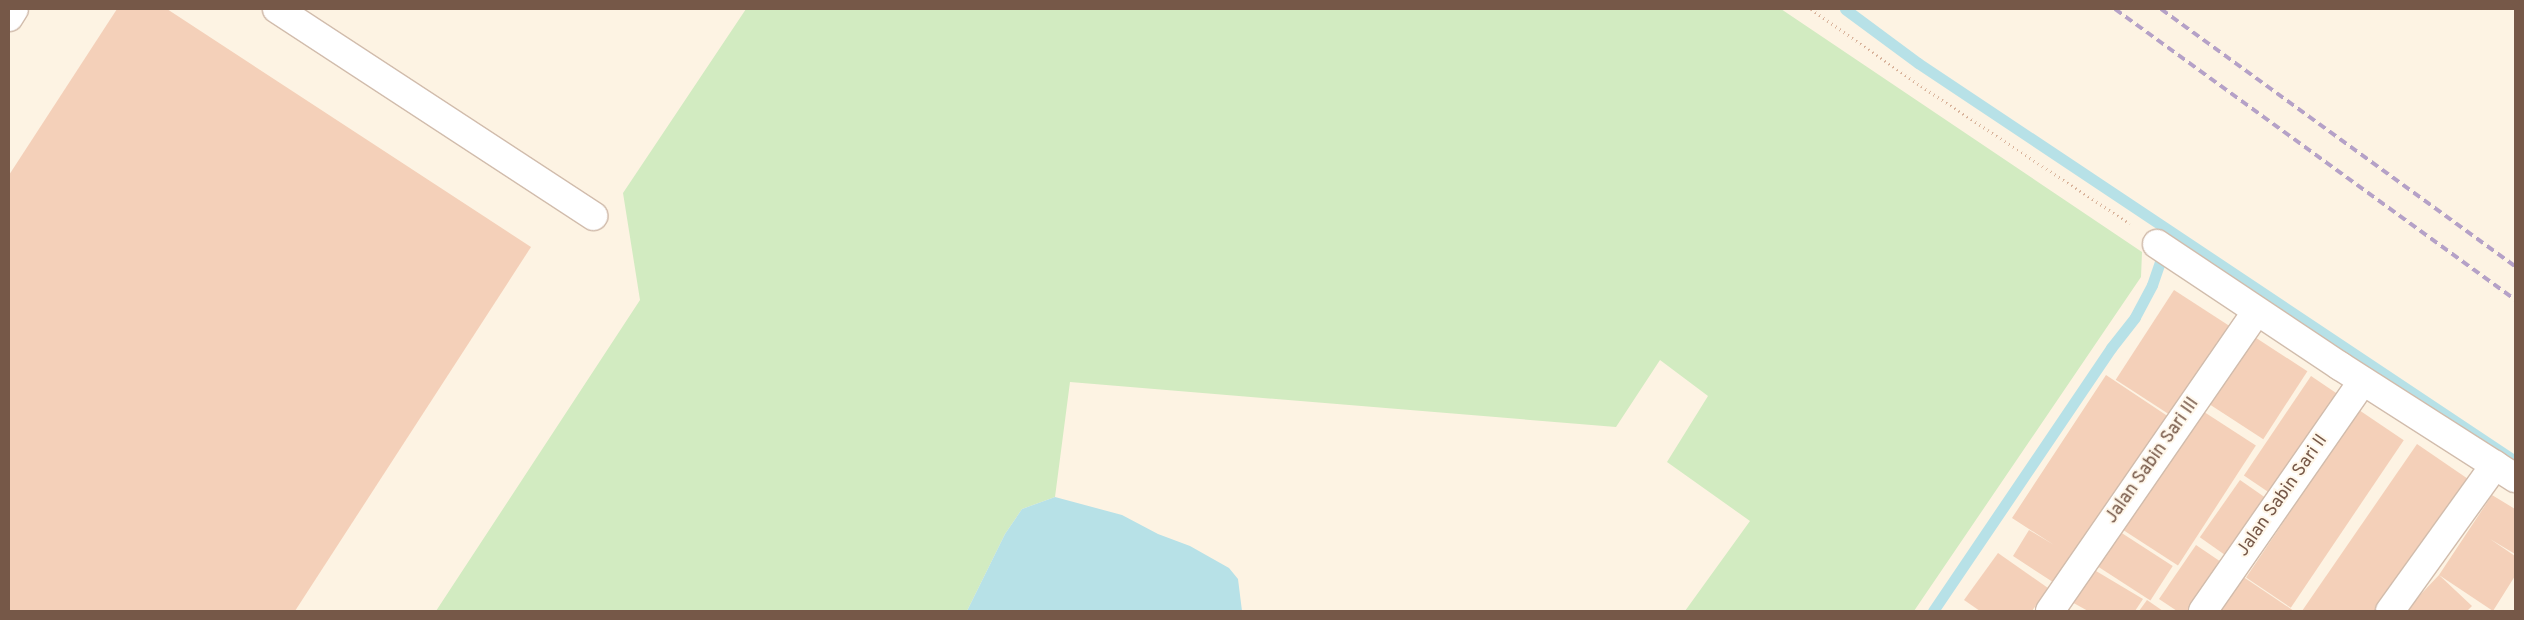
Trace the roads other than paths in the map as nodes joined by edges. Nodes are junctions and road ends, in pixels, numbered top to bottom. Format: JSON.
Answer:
{"nodes":[{"id":1,"x":14,"y":9,"type":"edge"},
{"id":2,"x":277,"y":9,"type":"edge"},
{"id":3,"x":9,"y":17,"type":"edge"},
{"id":4,"x":593,"y":216,"type":"dead end"},
{"id":5,"x":2157,"y":244,"type":"road end"},
{"id":6,"x":2257,"y":310,"type":"junction"},
{"id":7,"x":2363,"y":380,"type":"junction"},
{"id":8,"x":2505,"y":472,"type":"edge"},
{"id":9,"x":2050,"y":611,"type":"edge"},
{"id":10,"x":2202,"y":611,"type":"edge"},
{"id":11,"x":2390,"y":611,"type":"edge"}],
"edges":[{"from":1,"to":3,"type":"street"},
{"from":2,"to":4,"type":"street"},
{"from":5,"to":6,"type":"street"},
{"from":6,"to":7,"type":"street"},
{"from":6,"to":9,"type":"street","name":"Jalan Sabin Sari III"},
{"from":7,"to":8,"type":"street"},
{"from":7,"to":10,"type":"street","name":"Jalan Sabin Sari II"},
{"from":8,"to":11,"type":"street"}]}
